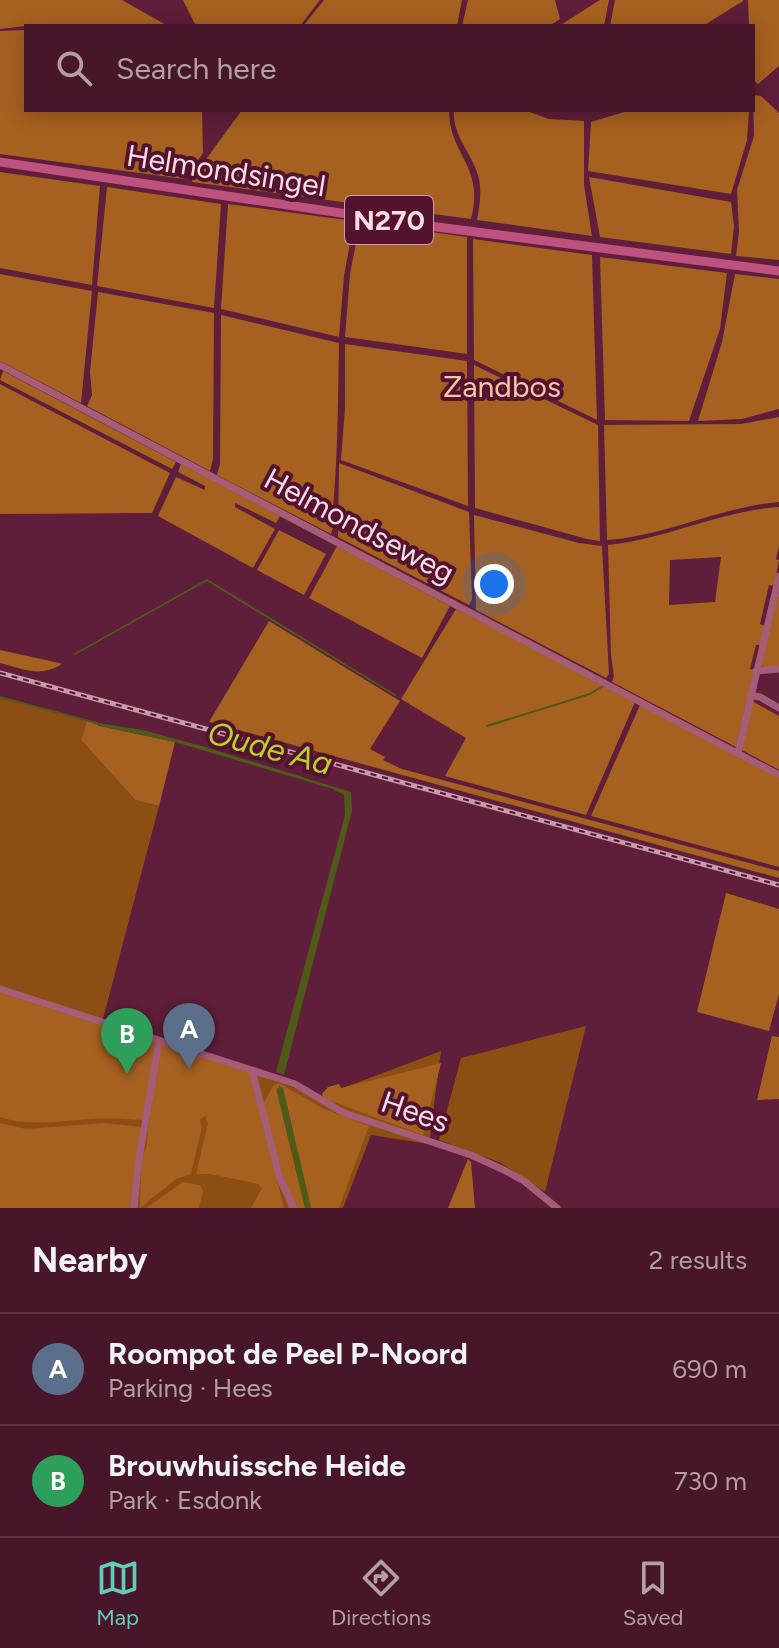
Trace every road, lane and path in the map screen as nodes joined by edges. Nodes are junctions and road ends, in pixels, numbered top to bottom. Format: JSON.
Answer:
{"nodes":[{"id":1,"x":0,"y":162,"type":"edge"},
{"id":2,"x":779,"y":271,"type":"edge"},
{"id":3,"x":0,"y":365,"type":"edge"},
{"id":4,"x":779,"y":576,"type":"edge"},
{"id":5,"x":779,"y":669,"type":"edge"},
{"id":6,"x":756,"y":671,"type":"junction"},
{"id":7,"x":750,"y":695,"type":"junction"},
{"id":8,"x":779,"y":708,"type":"edge"},
{"id":9,"x":738,"y":753,"type":"junction"},
{"id":10,"x":779,"y":775,"type":"edge"},
{"id":11,"x":0,"y":989,"type":"edge"},
{"id":12,"x":159,"y":1041,"type":"junction"},
{"id":13,"x":252,"y":1070,"type":"junction"},
{"id":14,"x":134,"y":1208,"type":"edge"},
{"id":15,"x":294,"y":1208,"type":"edge"},
{"id":16,"x":557,"y":1208,"type":"edge"}],
"edges":[{"from":1,"to":2,"type":"main road","name":"Helmondsingel","number":"N270"},
{"from":3,"to":9,"type":"street","name":"Helmondseweg"},
{"from":4,"to":6,"type":"street"},
{"from":5,"to":6,"type":"street"},
{"from":6,"to":7,"type":"street"},
{"from":7,"to":8,"type":"street"},
{"from":7,"to":9,"type":"street"},
{"from":9,"to":10,"type":"street","name":"Helmondseweg"},
{"from":11,"to":12,"type":"street","name":"Hees"},
{"from":12,"to":13,"type":"street","name":"Hees"},
{"from":12,"to":14,"type":"street"},
{"from":13,"to":15,"type":"street"},
{"from":13,"to":16,"type":"street","name":"Hees"}]}
